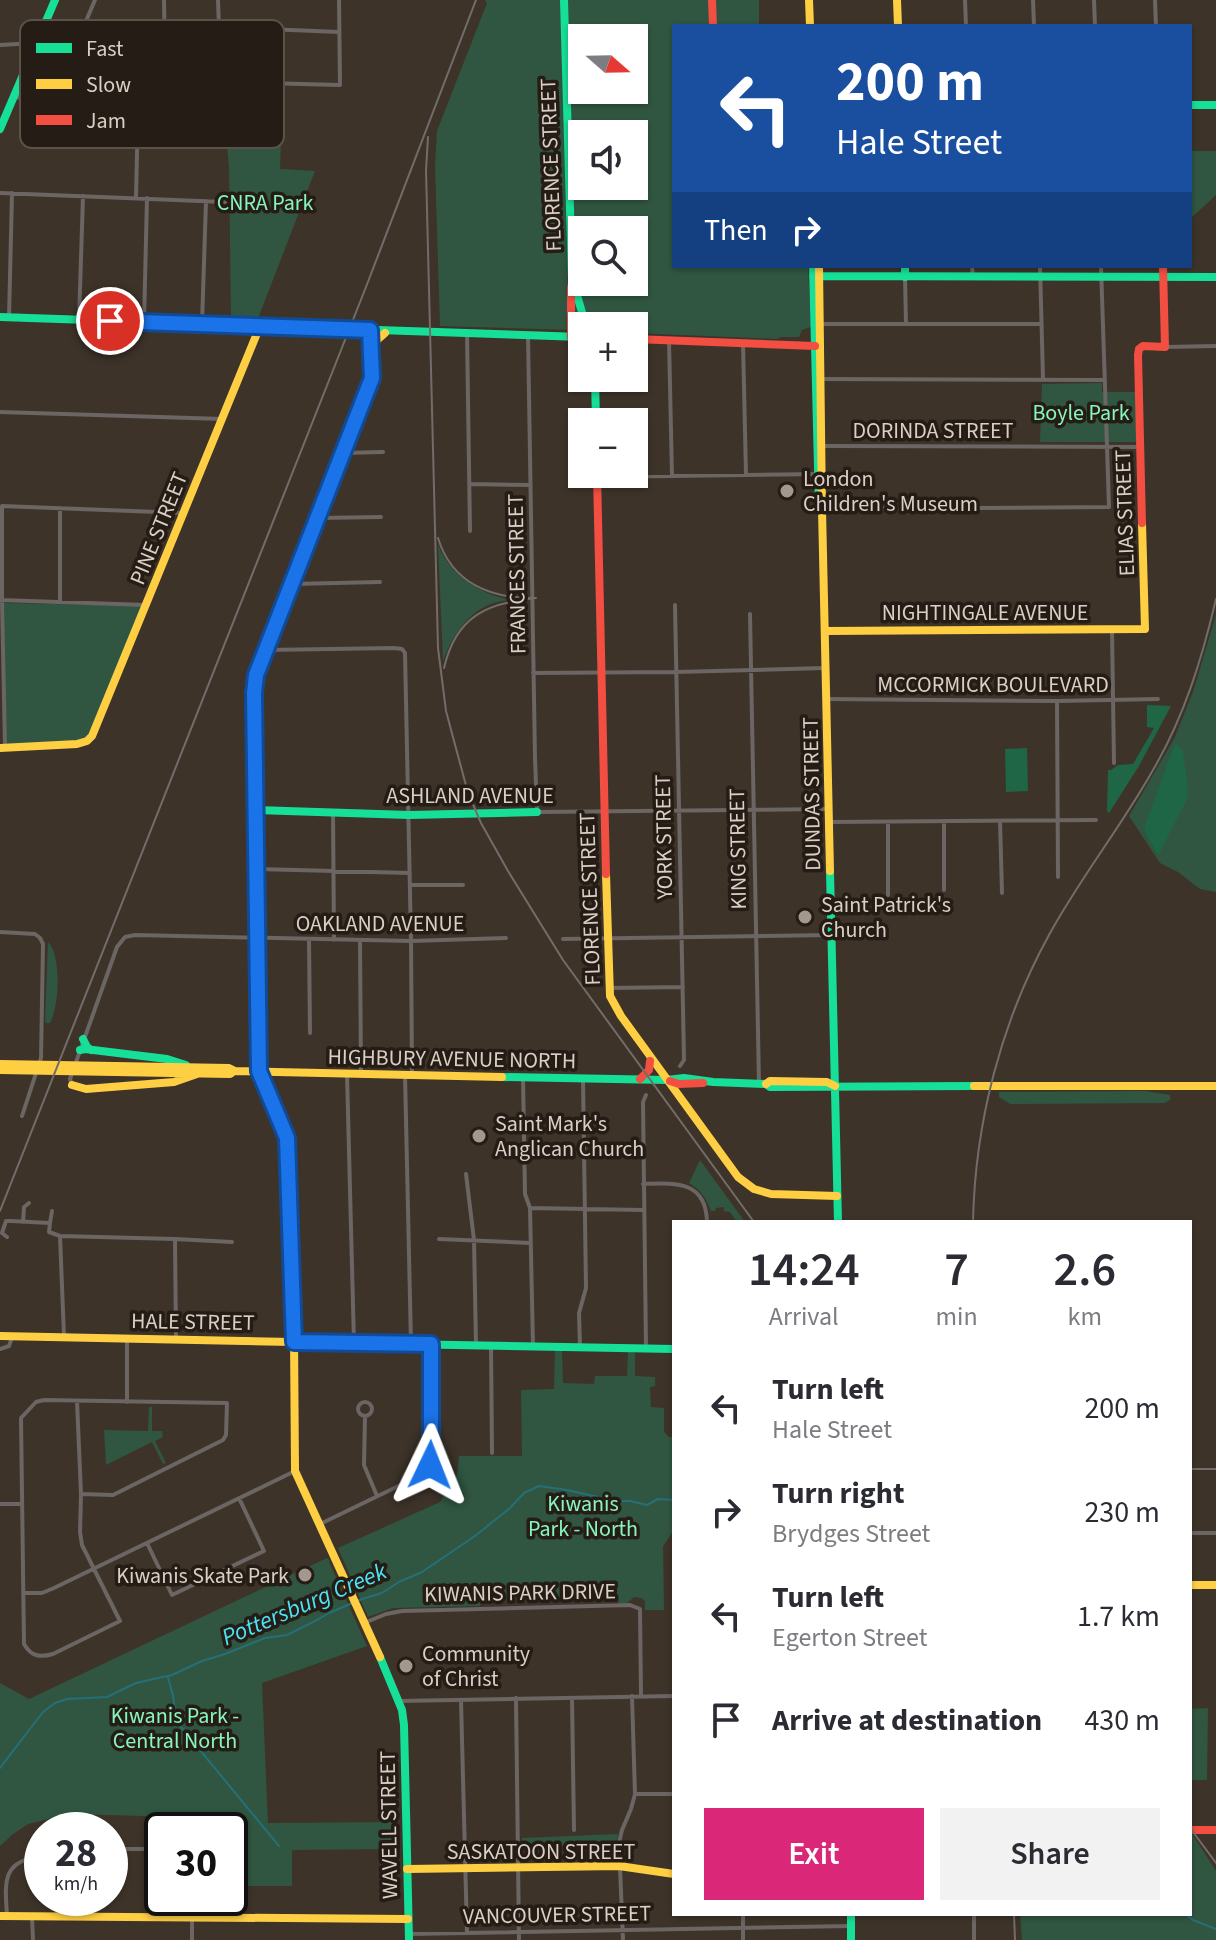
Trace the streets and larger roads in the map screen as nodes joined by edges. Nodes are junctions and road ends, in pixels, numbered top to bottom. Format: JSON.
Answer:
{"nodes":[{"id":1,"x":55,"y":0,"type":"edge"},
{"id":2,"x":95,"y":0,"type":"edge"},
{"id":3,"x":164,"y":0,"type":"edge"},
{"id":4,"x":339,"y":0,"type":"edge"},
{"id":5,"x":712,"y":0,"type":"edge"},
{"id":6,"x":809,"y":0,"type":"edge"},
{"id":7,"x":897,"y":0,"type":"edge"},
{"id":8,"x":965,"y":0,"type":"edge"},
{"id":9,"x":1033,"y":0,"type":"edge"},
{"id":10,"x":1094,"y":0,"type":"edge"},
{"id":11,"x":1155,"y":0,"type":"edge"},
{"id":12,"x":563,"y":2,"type":"edge"},
{"id":13,"x":46,"y":20,"type":"edge"},
{"id":14,"x":86,"y":20,"type":"edge"},
{"id":15,"x":164,"y":20,"type":"edge"},
{"id":16,"x":713,"y":24,"type":"edge"},
{"id":17,"x":810,"y":24,"type":"edge"},
{"id":18,"x":898,"y":24,"type":"edge"},
{"id":19,"x":966,"y":24,"type":"edge"},
{"id":20,"x":1034,"y":24,"type":"edge"},
{"id":21,"x":1095,"y":24,"type":"edge"},
{"id":22,"x":1156,"y":24,"type":"edge"},
{"id":23,"x":284,"y":30,"type":"edge"},
{"id":24,"x":339,"y":32,"type":"junction"},
{"id":25,"x":20,"y":44,"type":"edge"},
{"id":26,"x":0,"y":45,"type":"edge"},
{"id":27,"x":20,"y":82,"type":"edge"},
{"id":28,"x":284,"y":84,"type":"edge"},
{"id":29,"x":14,"y":97,"type":"junction"},
{"id":30,"x":20,"y":98,"type":"edge"},
{"id":31,"x":1192,"y":105,"type":"edge"},
{"id":32,"x":1216,"y":105,"type":"edge"},
{"id":33,"x":0,"y":129,"type":"edge"},
{"id":34,"x":137,"y":148,"type":"edge"},
{"id":35,"x":0,"y":193,"type":"edge"},
{"id":36,"x":12,"y":193,"type":"junction"},
{"id":37,"x":83,"y":196,"type":"junction"},
{"id":38,"x":136,"y":198,"type":"junction"},
{"id":39,"x":147,"y":198,"type":"junction"},
{"id":40,"x":206,"y":201,"type":"junction"},
{"id":41,"x":225,"y":202,"type":"dead end"},
{"id":42,"x":570,"y":216,"type":"edge"},
{"id":43,"x":816,"y":268,"type":"edge"},
{"id":44,"x":905,"y":268,"type":"edge"},
{"id":45,"x":972,"y":268,"type":"edge"},
{"id":46,"x":1040,"y":268,"type":"edge"},
{"id":47,"x":1101,"y":268,"type":"edge"},
{"id":48,"x":1163,"y":268,"type":"edge"},
{"id":49,"x":816,"y":276,"type":"junction"},
{"id":50,"x":905,"y":277,"type":"junction"},
{"id":51,"x":973,"y":277,"type":"junction"},
{"id":52,"x":1040,"y":277,"type":"junction"},
{"id":53,"x":1216,"y":277,"type":"edge"},
{"id":54,"x":1101,"y":278,"type":"junction"},
{"id":55,"x":1164,"y":278,"type":"junction"},
{"id":56,"x":4,"y":317,"type":"edge"},
{"id":57,"x":79,"y":320,"type":"junction"},
{"id":58,"x":144,"y":322,"type":"junction"},
{"id":59,"x":202,"y":324,"type":"junction"},
{"id":60,"x":822,"y":324,"type":"dead end"},
{"id":61,"x":906,"y":324,"type":"junction"},
{"id":62,"x":1041,"y":324,"type":"junction"},
{"id":63,"x":260,"y":326,"type":"junction"},
{"id":64,"x":370,"y":330,"type":"junction"},
{"id":65,"x":390,"y":331,"type":"junction"},
{"id":66,"x":467,"y":333,"type":"junction"},
{"id":67,"x":528,"y":335,"type":"junction"},
{"id":68,"x":568,"y":337,"type":"edge"},
{"id":69,"x":648,"y":339,"type":"edge"},
{"id":70,"x":669,"y":340,"type":"junction"},
{"id":71,"x":743,"y":343,"type":"junction"},
{"id":72,"x":817,"y":346,"type":"junction"},
{"id":73,"x":1216,"y":346,"type":"edge"},
{"id":74,"x":1165,"y":347,"type":"junction"},
{"id":75,"x":370,"y":356,"type":"junction"},
{"id":76,"x":820,"y":379,"type":"junction"},
{"id":77,"x":1043,"y":379,"type":"junction"},
{"id":78,"x":1105,"y":380,"type":"junction"},
{"id":79,"x":0,"y":412,"type":"edge"},
{"id":80,"x":223,"y":419,"type":"junction"},
{"id":81,"x":817,"y":433,"type":"junction"},
{"id":82,"x":823,"y":446,"type":"junction"},
{"id":83,"x":1107,"y":447,"type":"junction"},
{"id":84,"x":1139,"y":447,"type":"junction"},
{"id":85,"x":383,"y":452,"type":"dead end"},
{"id":86,"x":343,"y":453,"type":"junction"},
{"id":87,"x":820,"y":474,"type":"junction"},
{"id":88,"x":746,"y":475,"type":"junction"},
{"id":89,"x":648,"y":476,"type":"edge"},
{"id":90,"x":672,"y":476,"type":"junction"},
{"id":91,"x":469,"y":484,"type":"junction"},
{"id":92,"x":530,"y":485,"type":"junction"},
{"id":93,"x":597,"y":488,"type":"edge"},
{"id":94,"x":1,"y":506,"type":"edge"},
{"id":95,"x":60,"y":508,"type":"junction"},
{"id":96,"x":822,"y":509,"type":"junction"},
{"id":97,"x":183,"y":513,"type":"junction"},
{"id":98,"x":381,"y":517,"type":"dead end"},
{"id":99,"x":318,"y":518,"type":"junction"},
{"id":100,"x":470,"y":531,"type":"dead end"},
{"id":101,"x":380,"y":582,"type":"dead end"},
{"id":102,"x":292,"y":584,"type":"junction"},
{"id":103,"x":1,"y":600,"type":"edge"},
{"id":104,"x":60,"y":602,"type":"junction"},
{"id":105,"x":146,"y":605,"type":"junction"},
{"id":106,"x":675,"y":605,"type":"dead end"},
{"id":107,"x":750,"y":614,"type":"dead end"},
{"id":108,"x":1145,"y":629,"type":"joint"},
{"id":109,"x":1112,"y":630,"type":"junction"},
{"id":110,"x":825,"y":631,"type":"junction"},
{"id":111,"x":266,"y":650,"type":"junction"},
{"id":112,"x":825,"y":668,"type":"junction"},
{"id":113,"x":751,"y":670,"type":"junction"},
{"id":114,"x":602,"y":672,"type":"junction"},
{"id":115,"x":676,"y":672,"type":"junction"},
{"id":116,"x":533,"y":673,"type":"junction"},
{"id":117,"x":827,"y":699,"type":"junction"},
{"id":118,"x":1158,"y":699,"type":"dead end"},
{"id":119,"x":1057,"y":701,"type":"junction"},
{"id":120,"x":1113,"y":701,"type":"junction"},
{"id":121,"x":2,"y":748,"type":"edge"},
{"id":122,"x":1114,"y":763,"type":"dead end"},
{"id":123,"x":829,"y":809,"type":"junction"},
{"id":124,"x":256,"y":810,"type":"junction"},
{"id":125,"x":678,"y":811,"type":"junction"},
{"id":126,"x":754,"y":811,"type":"junction"},
{"id":127,"x":333,"y":812,"type":"junction"},
{"id":128,"x":537,"y":812,"type":"junction"},
{"id":129,"x":604,"y":812,"type":"junction"},
{"id":130,"x":409,"y":815,"type":"junction"},
{"id":131,"x":1096,"y":820,"type":"dead end"},
{"id":132,"x":944,"y":821,"type":"junction"},
{"id":133,"x":1000,"y":821,"type":"junction"},
{"id":134,"x":1058,"y":821,"type":"junction"},
{"id":135,"x":829,"y":822,"type":"junction"},
{"id":136,"x":888,"y":822,"type":"junction"},
{"id":137,"x":257,"y":869,"type":"junction"},
{"id":138,"x":332,"y":872,"type":"junction"},
{"id":139,"x":410,"y":873,"type":"junction"},
{"id":140,"x":1058,"y":877,"type":"dead end"},
{"id":141,"x":410,"y":885,"type":"junction"},
{"id":142,"x":463,"y":885,"type":"dead end"},
{"id":143,"x":944,"y":890,"type":"dead end"},
{"id":144,"x":1002,"y":893,"type":"dead end"},
{"id":145,"x":888,"y":895,"type":"dead end"},
{"id":146,"x":0,"y":932,"type":"edge"},
{"id":147,"x":831,"y":935,"type":"junction"},
{"id":148,"x":757,"y":936,"type":"junction"},
{"id":149,"x":258,"y":938,"type":"junction"},
{"id":150,"x":506,"y":938,"type":"dead end"},
{"id":151,"x":682,"y":938,"type":"junction"},
{"id":152,"x":309,"y":939,"type":"junction"},
{"id":153,"x":563,"y":939,"type":"dead end"},
{"id":154,"x":608,"y":939,"type":"junction"},
{"id":155,"x":334,"y":940,"type":"junction"},
{"id":156,"x":360,"y":940,"type":"junction"},
{"id":157,"x":411,"y":941,"type":"junction"},
{"id":158,"x":683,"y":987,"type":"junction"},
{"id":159,"x":610,"y":988,"type":"junction"},
{"id":160,"x":310,"y":1033,"type":"dead end"},
{"id":161,"x":83,"y":1039,"type":"junction"},
{"id":162,"x":80,"y":1050,"type":"junction"},
{"id":163,"x":92,"y":1050,"type":"junction"},
{"id":164,"x":649,"y":1057,"type":"junction"},
{"id":165,"x":0,"y":1064,"type":"edge"},
{"id":166,"x":680,"y":1066,"type":"dead end"},
{"id":167,"x":25,"y":1067,"type":"junction"},
{"id":168,"x":191,"y":1067,"type":"junction"},
{"id":169,"x":88,"y":1068,"type":"junction"},
{"id":170,"x":0,"y":1070,"type":"edge"},
{"id":171,"x":235,"y":1071,"type":"junction"},
{"id":172,"x":259,"y":1071,"type":"junction"},
{"id":173,"x":201,"y":1073,"type":"junction"},
{"id":174,"x":347,"y":1074,"type":"junction"},
{"id":175,"x":361,"y":1074,"type":"junction"},
{"id":176,"x":408,"y":1075,"type":"junction"},
{"id":177,"x":523,"y":1078,"type":"junction"},
{"id":178,"x":583,"y":1079,"type":"junction"},
{"id":179,"x":639,"y":1080,"type":"junction"},
{"id":180,"x":667,"y":1080,"type":"junction"},
{"id":181,"x":763,"y":1084,"type":"junction"},
{"id":182,"x":72,"y":1085,"type":"joint"},
{"id":183,"x":836,"y":1086,"type":"junction"},
{"id":184,"x":1216,"y":1086,"type":"edge"},
{"id":185,"x":646,"y":1095,"type":"dead end"},
{"id":186,"x":22,"y":1116,"type":"dead end"},
{"id":187,"x":466,"y":1174,"type":"dead end"},
{"id":188,"x":643,"y":1184,"type":"junction"},
{"id":189,"x":837,"y":1196,"type":"junction"},
{"id":190,"x":29,"y":1203,"type":"dead end"},
{"id":191,"x":530,"y":1208,"type":"junction"},
{"id":192,"x":584,"y":1209,"type":"junction"},
{"id":193,"x":643,"y":1210,"type":"junction"},
{"id":194,"x":52,"y":1211,"type":"dead end"},
{"id":195,"x":707,"y":1220,"type":"edge"},
{"id":196,"x":838,"y":1220,"type":"edge"},
{"id":197,"x":23,"y":1222,"type":"junction"},
{"id":198,"x":50,"y":1223,"type":"junction"},
{"id":199,"x":60,"y":1236,"type":"junction"},
{"id":200,"x":7,"y":1237,"type":"dead end"},
{"id":201,"x":175,"y":1239,"type":"junction"},
{"id":202,"x":439,"y":1239,"type":"dead end"},
{"id":203,"x":474,"y":1240,"type":"junction"},
{"id":204,"x":232,"y":1242,"type":"dead end"},
{"id":205,"x":530,"y":1243,"type":"junction"},
{"id":206,"x":13,"y":1335,"type":"junction"},
{"id":207,"x":0,"y":1336,"type":"edge"},
{"id":208,"x":64,"y":1336,"type":"junction"},
{"id":209,"x":127,"y":1338,"type":"junction"},
{"id":210,"x":176,"y":1339,"type":"junction"},
{"id":211,"x":294,"y":1342,"type":"junction"},
{"id":212,"x":354,"y":1343,"type":"junction"},
{"id":213,"x":411,"y":1344,"type":"junction"},
{"id":214,"x":431,"y":1344,"type":"junction"},
{"id":215,"x":476,"y":1345,"type":"junction"},
{"id":216,"x":491,"y":1346,"type":"junction"},
{"id":217,"x":533,"y":1346,"type":"junction"},
{"id":218,"x":580,"y":1347,"type":"junction"},
{"id":219,"x":0,"y":1349,"type":"edge"},
{"id":220,"x":646,"y":1349,"type":"junction"},
{"id":221,"x":672,"y":1349,"type":"edge"},
{"id":222,"x":77,"y":1401,"type":"junction"},
{"id":223,"x":127,"y":1402,"type":"junction"},
{"id":224,"x":365,"y":1416,"type":"dead end"},
{"id":225,"x":492,"y":1453,"type":"dead end"},
{"id":226,"x":295,"y":1471,"type":"junction"},
{"id":227,"x":81,"y":1494,"type":"junction"},
{"id":228,"x":377,"y":1496,"type":"junction"},
{"id":229,"x":239,"y":1498,"type":"junction"},
{"id":230,"x":0,"y":1504,"type":"edge"},
{"id":231,"x":21,"y":1504,"type":"junction"},
{"id":232,"x":318,"y":1525,"type":"junction"},
{"id":233,"x":1192,"y":1533,"type":"edge"},
{"id":234,"x":1216,"y":1533,"type":"edge"},
{"id":235,"x":147,"y":1543,"type":"junction"},
{"id":236,"x":93,"y":1568,"type":"junction"},
{"id":237,"x":1192,"y":1585,"type":"edge"},
{"id":238,"x":1216,"y":1585,"type":"edge"},
{"id":239,"x":23,"y":1593,"type":"junction"},
{"id":240,"x":364,"y":1623,"type":"junction"},
{"id":241,"x":632,"y":1696,"type":"junction"},
{"id":242,"x":641,"y":1696,"type":"junction"},
{"id":243,"x":672,"y":1696,"type":"edge"},
{"id":244,"x":516,"y":1698,"type":"junction"},
{"id":245,"x":572,"y":1698,"type":"junction"},
{"id":246,"x":461,"y":1700,"type":"junction"},
{"id":247,"x":400,"y":1706,"type":"junction"},
{"id":248,"x":635,"y":1794,"type":"junction"},
{"id":249,"x":672,"y":1794,"type":"edge"},
{"id":250,"x":574,"y":1830,"type":"dead end"},
{"id":251,"x":1192,"y":1830,"type":"edge"},
{"id":252,"x":1216,"y":1830,"type":"edge"},
{"id":253,"x":24,"y":1859,"type":"edge"},
{"id":254,"x":619,"y":1866,"type":"junction"},
{"id":255,"x":518,"y":1868,"type":"junction"},
{"id":256,"x":407,"y":1869,"type":"junction"},
{"id":257,"x":465,"y":1869,"type":"junction"},
{"id":258,"x":672,"y":1874,"type":"edge"},
{"id":259,"x":4,"y":1916,"type":"edge"},
{"id":260,"x":191,"y":1916,"type":"edge"},
{"id":261,"x":743,"y":1916,"type":"edge"},
{"id":262,"x":851,"y":1916,"type":"edge"},
{"id":263,"x":974,"y":1916,"type":"edge"},
{"id":264,"x":32,"y":1917,"type":"junction"},
{"id":265,"x":191,"y":1919,"type":"junction"},
{"id":266,"x":408,"y":1919,"type":"junction"},
{"id":267,"x":851,"y":1926,"type":"junction"},
{"id":268,"x":743,"y":1929,"type":"junction"},
{"id":269,"x":623,"y":1932,"type":"junction"},
{"id":270,"x":467,"y":1933,"type":"junction"},
{"id":271,"x":519,"y":1933,"type":"junction"},
{"id":272,"x":409,"y":1937,"type":"edge"},
{"id":273,"x":33,"y":1940,"type":"edge"},
{"id":274,"x":192,"y":1940,"type":"edge"},
{"id":275,"x":519,"y":1940,"type":"edge"},
{"id":276,"x":623,"y":1940,"type":"edge"},
{"id":277,"x":743,"y":1940,"type":"edge"},
{"id":278,"x":851,"y":1940,"type":"edge"},
{"id":279,"x":974,"y":1940,"type":"edge"}],
"edges":[{"from":1,"to":13,"type":"street"},
{"from":2,"to":14,"type":"street"},
{"from":3,"to":15,"type":"street"},
{"from":4,"to":24,"type":"street"},
{"from":5,"to":16,"type":"street"},
{"from":6,"to":17,"type":"street"},
{"from":7,"to":18,"type":"street"},
{"from":8,"to":19,"type":"street"},
{"from":9,"to":20,"type":"street"},
{"from":10,"to":21,"type":"street"},
{"from":11,"to":22,"type":"street"},
{"from":12,"to":42,"type":"street","name":"FLORENCE STREET"},
{"from":23,"to":24,"type":"street"},
{"from":24,"to":28,"type":"street"},
{"from":25,"to":26,"type":"street"},
{"from":27,"to":29,"type":"street"},
{"from":29,"to":30,"type":"street"},
{"from":29,"to":33,"type":"street"},
{"from":31,"to":32,"type":"street"},
{"from":34,"to":38,"type":"street"},
{"from":35,"to":36,"type":"street"},
{"from":36,"to":37,"type":"street"},
{"from":36,"to":56,"type":"street"},
{"from":37,"to":38,"type":"street"},
{"from":37,"to":57,"type":"street"},
{"from":38,"to":39,"type":"street"},
{"from":39,"to":40,"type":"street"},
{"from":39,"to":58,"type":"street"},
{"from":40,"to":41,"type":"street"},
{"from":40,"to":59,"type":"street"},
{"from":43,"to":49,"type":"street","name":"DUNDAS STREET"},
{"from":44,"to":50,"type":"street"},
{"from":45,"to":51,"type":"street"},
{"from":46,"to":52,"type":"street"},
{"from":47,"to":54,"type":"street"},
{"from":48,"to":55,"type":"street"},
{"from":49,"to":50,"type":"street"},
{"from":49,"to":72,"type":"street","name":"DUNDAS STREET"},
{"from":50,"to":51,"type":"street"},
{"from":50,"to":61,"type":"street"},
{"from":51,"to":52,"type":"street"},
{"from":52,"to":54,"type":"street"},
{"from":52,"to":62,"type":"street"},
{"from":53,"to":55,"type":"street"},
{"from":54,"to":55,"type":"street"},
{"from":54,"to":78,"type":"street"},
{"from":55,"to":74,"type":"street"},
{"from":56,"to":57,"type":"street"},
{"from":57,"to":58,"type":"street"},
{"from":58,"to":59,"type":"street"},
{"from":59,"to":63,"type":"street"},
{"from":60,"to":61,"type":"street"},
{"from":61,"to":62,"type":"street"},
{"from":62,"to":77,"type":"street"},
{"from":63,"to":64,"type":"street"},
{"from":63,"to":80,"type":"street","name":"PINE STREET"},
{"from":64,"to":65,"type":"street"},
{"from":64,"to":75,"type":"street"},
{"from":65,"to":66,"type":"street"},
{"from":65,"to":75,"type":"street"},
{"from":66,"to":67,"type":"street"},
{"from":66,"to":91,"type":"street"},
{"from":67,"to":68,"type":"street"},
{"from":67,"to":92,"type":"street","name":"FRANCES STREET"},
{"from":69,"to":70,"type":"street"},
{"from":70,"to":71,"type":"street"},
{"from":70,"to":90,"type":"street"},
{"from":71,"to":72,"type":"street"},
{"from":71,"to":88,"type":"street"},
{"from":72,"to":76,"type":"street","name":"DUNDAS STREET"},
{"from":72,"to":81,"type":"street","name":"DUNDAS STREET"},
{"from":73,"to":74,"type":"street"},
{"from":74,"to":84,"type":"street","name":"ELIAS STREET"},
{"from":75,"to":86,"type":"street"},
{"from":76,"to":77,"type":"street"},
{"from":76,"to":82,"type":"street","name":"DUNDAS STREET"},
{"from":77,"to":78,"type":"street"},
{"from":78,"to":83,"type":"street"},
{"from":79,"to":80,"type":"street"},
{"from":80,"to":97,"type":"street","name":"PINE STREET"},
{"from":81,"to":82,"type":"street"},
{"from":81,"to":87,"type":"street","name":"DUNDAS STREET"},
{"from":82,"to":83,"type":"street","name":"DORINDA STREET"},
{"from":82,"to":87,"type":"street","name":"DUNDAS STREET"},
{"from":83,"to":84,"type":"street","name":"DORINDA STREET"},
{"from":83,"to":96,"type":"street"},
{"from":84,"to":108,"type":"street","name":"ELIAS STREET"},
{"from":85,"to":86,"type":"street"},
{"from":86,"to":99,"type":"street"},
{"from":87,"to":88,"type":"street"},
{"from":87,"to":96,"type":"street","name":"DUNDAS STREET"},
{"from":88,"to":90,"type":"street"},
{"from":89,"to":90,"type":"street"},
{"from":91,"to":92,"type":"street"},
{"from":91,"to":100,"type":"street"},
{"from":92,"to":116,"type":"street","name":"FRANCES STREET"},
{"from":93,"to":114,"type":"street","name":"FLORENCE STREET"},
{"from":94,"to":95,"type":"street"},
{"from":94,"to":103,"type":"street"},
{"from":95,"to":97,"type":"street"},
{"from":95,"to":104,"type":"street"},
{"from":96,"to":110,"type":"street","name":"DUNDAS STREET"},
{"from":97,"to":105,"type":"street","name":"PINE STREET"},
{"from":98,"to":99,"type":"street"},
{"from":99,"to":102,"type":"street"},
{"from":101,"to":102,"type":"street"},
{"from":102,"to":111,"type":"street"},
{"from":103,"to":104,"type":"street"},
{"from":103,"to":121,"type":"street"},
{"from":104,"to":105,"type":"street"},
{"from":105,"to":121,"type":"street","name":"PINE STREET"},
{"from":106,"to":115,"type":"street","name":"YORK STREET"},
{"from":107,"to":113,"type":"street","name":"KING STREET"},
{"from":108,"to":109,"type":"street","name":"NIGHTINGALE AVENUE"},
{"from":109,"to":110,"type":"street","name":"NIGHTINGALE AVENUE"},
{"from":109,"to":120,"type":"street"},
{"from":110,"to":112,"type":"street","name":"DUNDAS STREET"},
{"from":111,"to":124,"type":"street"},
{"from":111,"to":130,"type":"street"},
{"from":112,"to":113,"type":"street"},
{"from":112,"to":117,"type":"street","name":"DUNDAS STREET"},
{"from":113,"to":115,"type":"street"},
{"from":113,"to":126,"type":"street","name":"KING STREET"},
{"from":114,"to":115,"type":"street"},
{"from":114,"to":116,"type":"street"},
{"from":114,"to":129,"type":"street","name":"FLORENCE STREET"},
{"from":115,"to":125,"type":"street","name":"YORK STREET"},
{"from":116,"to":128,"type":"street","name":"FRANCES STREET"},
{"from":117,"to":119,"type":"street","name":"MCCORMICK BOULEVARD"},
{"from":117,"to":123,"type":"street","name":"DUNDAS STREET"},
{"from":118,"to":120,"type":"street","name":"MCCORMICK BOULEVARD"},
{"from":119,"to":120,"type":"street","name":"MCCORMICK BOULEVARD"},
{"from":119,"to":134,"type":"street"},
{"from":120,"to":122,"type":"street"},
{"from":123,"to":126,"type":"street","name":"ASHLAND AVENUE"},
{"from":123,"to":135,"type":"street","name":"DUNDAS STREET"},
{"from":124,"to":127,"type":"street","name":"ASHLAND AVENUE"},
{"from":124,"to":137,"type":"street"},
{"from":125,"to":126,"type":"street","name":"ASHLAND AVENUE"},
{"from":125,"to":129,"type":"street","name":"ASHLAND AVENUE"},
{"from":125,"to":151,"type":"street","name":"YORK STREET"},
{"from":126,"to":148,"type":"street","name":"KING STREET"},
{"from":127,"to":130,"type":"street","name":"ASHLAND AVENUE"},
{"from":127,"to":138,"type":"street"},
{"from":128,"to":129,"type":"street","name":"ASHLAND AVENUE"},
{"from":128,"to":130,"type":"street","name":"ASHLAND AVENUE"},
{"from":129,"to":154,"type":"street","name":"FLORENCE STREET"},
{"from":130,"to":139,"type":"street"},
{"from":131,"to":134,"type":"street"},
{"from":132,"to":133,"type":"street"},
{"from":132,"to":136,"type":"street"},
{"from":132,"to":143,"type":"street"},
{"from":133,"to":134,"type":"street"},
{"from":133,"to":144,"type":"street"},
{"from":134,"to":140,"type":"street"},
{"from":135,"to":136,"type":"street"},
{"from":135,"to":147,"type":"street","name":"DUNDAS STREET"},
{"from":136,"to":145,"type":"street"},
{"from":137,"to":138,"type":"street"},
{"from":137,"to":149,"type":"street"},
{"from":138,"to":139,"type":"street"},
{"from":138,"to":155,"type":"street"},
{"from":139,"to":141,"type":"street"},
{"from":141,"to":142,"type":"street"},
{"from":141,"to":157,"type":"street"},
{"from":146,"to":186,"type":"street"},
{"from":147,"to":148,"type":"street"},
{"from":147,"to":183,"type":"street","name":"DUNDAS STREET"},
{"from":148,"to":151,"type":"street"},
{"from":148,"to":181,"type":"street","name":"KING STREET"},
{"from":149,"to":152,"type":"street","name":"OAKLAND AVENUE"},
{"from":149,"to":161,"type":"street","name":"OAKLAND AVENUE"},
{"from":149,"to":172,"type":"street"},
{"from":150,"to":157,"type":"street","name":"OAKLAND AVENUE"},
{"from":151,"to":154,"type":"street"},
{"from":151,"to":158,"type":"street","name":"YORK STREET"},
{"from":152,"to":155,"type":"street","name":"OAKLAND AVENUE"},
{"from":152,"to":160,"type":"street"},
{"from":153,"to":154,"type":"street"},
{"from":154,"to":159,"type":"street","name":"FLORENCE STREET"},
{"from":155,"to":156,"type":"street","name":"OAKLAND AVENUE"},
{"from":156,"to":157,"type":"street","name":"OAKLAND AVENUE"},
{"from":156,"to":175,"type":"street"},
{"from":157,"to":176,"type":"street"},
{"from":158,"to":159,"type":"street"},
{"from":158,"to":166,"type":"street","name":"YORK STREET"},
{"from":159,"to":164,"type":"street","name":"FLORENCE STREET"},
{"from":161,"to":162,"type":"street","name":"OAKLAND AVENUE"},
{"from":161,"to":163,"type":"street"},
{"from":162,"to":163,"type":"street"},
{"from":162,"to":182,"type":"street","name":"OAKLAND AVENUE"},
{"from":163,"to":168,"type":"street"},
{"from":164,"to":179,"type":"street"},
{"from":164,"to":180,"type":"street","name":"FLORENCE STREET"},
{"from":165,"to":167,"type":"street","name":"HIGHBURY AVENUE NORTH"},
{"from":167,"to":169,"type":"street","name":"HIGHBURY AVENUE NORTH"},
{"from":167,"to":170,"type":"street","name":"HIGHBURY AVENUE NORTH"},
{"from":168,"to":169,"type":"street","name":"HIGHBURY AVENUE NORTH"},
{"from":168,"to":171,"type":"street","name":"HIGHBURY AVENUE NORTH"},
{"from":169,"to":173,"type":"street","name":"HIGHBURY AVENUE NORTH"},
{"from":171,"to":172,"type":"street","name":"HIGHBURY AVENUE NORTH"},
{"from":171,"to":173,"type":"street","name":"HIGHBURY AVENUE NORTH"},
{"from":172,"to":174,"type":"street","name":"HIGHBURY AVENUE NORTH"},
{"from":172,"to":211,"type":"street"},
{"from":173,"to":182,"type":"street"},
{"from":174,"to":175,"type":"street","name":"HIGHBURY AVENUE NORTH"},
{"from":174,"to":212,"type":"street"},
{"from":175,"to":176,"type":"street","name":"HIGHBURY AVENUE NORTH"},
{"from":176,"to":177,"type":"street","name":"HIGHBURY AVENUE NORTH"},
{"from":176,"to":213,"type":"street"},
{"from":177,"to":178,"type":"street","name":"HIGHBURY AVENUE NORTH"},
{"from":177,"to":191,"type":"street"},
{"from":178,"to":179,"type":"street","name":"HIGHBURY AVENUE NORTH"},
{"from":178,"to":192,"type":"street"},
{"from":179,"to":180,"type":"street","name":"HIGHBURY AVENUE NORTH"},
{"from":180,"to":181,"type":"street","name":"HIGHBURY AVENUE NORTH"},
{"from":180,"to":189,"type":"street","name":"FLORENCE STREET"},
{"from":181,"to":183,"type":"street","name":"HIGHBURY AVENUE NORTH"},
{"from":183,"to":184,"type":"street","name":"HIGHBURY AVENUE NORTH"},
{"from":183,"to":189,"type":"street","name":"DUNDAS STREET"},
{"from":185,"to":188,"type":"street"},
{"from":187,"to":203,"type":"street"},
{"from":188,"to":193,"type":"street"},
{"from":188,"to":195,"type":"street"},
{"from":189,"to":196,"type":"street","name":"DUNDAS STREET"},
{"from":190,"to":197,"type":"street"},
{"from":191,"to":192,"type":"street"},
{"from":191,"to":205,"type":"street"},
{"from":192,"to":193,"type":"street"},
{"from":192,"to":218,"type":"street"},
{"from":193,"to":220,"type":"street"},
{"from":194,"to":198,"type":"street"},
{"from":197,"to":198,"type":"street"},
{"from":197,"to":200,"type":"street"},
{"from":198,"to":199,"type":"street"},
{"from":199,"to":201,"type":"street"},
{"from":199,"to":208,"type":"street"},
{"from":201,"to":204,"type":"street"},
{"from":201,"to":210,"type":"street"},
{"from":202,"to":203,"type":"street"},
{"from":203,"to":205,"type":"street"},
{"from":203,"to":215,"type":"street"},
{"from":205,"to":217,"type":"street"},
{"from":206,"to":207,"type":"street","name":"HALE STREET"},
{"from":206,"to":208,"type":"street","name":"HALE STREET"},
{"from":206,"to":219,"type":"street"},
{"from":208,"to":209,"type":"street","name":"HALE STREET"},
{"from":209,"to":210,"type":"street","name":"HALE STREET"},
{"from":209,"to":223,"type":"street"},
{"from":210,"to":211,"type":"street","name":"HALE STREET"},
{"from":211,"to":212,"type":"street","name":"HALE STREET"},
{"from":211,"to":226,"type":"street"},
{"from":212,"to":213,"type":"street","name":"HALE STREET"},
{"from":213,"to":214,"type":"street","name":"HALE STREET"},
{"from":214,"to":215,"type":"street","name":"HALE STREET"},
{"from":214,"to":228,"type":"street"},
{"from":215,"to":216,"type":"street","name":"HALE STREET"},
{"from":216,"to":217,"type":"street","name":"HALE STREET"},
{"from":216,"to":225,"type":"street"},
{"from":217,"to":218,"type":"street","name":"HALE STREET"},
{"from":218,"to":220,"type":"street","name":"HALE STREET"},
{"from":220,"to":221,"type":"street","name":"HALE STREET"},
{"from":222,"to":223,"type":"street"},
{"from":222,"to":227,"type":"street"},
{"from":222,"to":231,"type":"street"},
{"from":223,"to":227,"type":"street"},
{"from":224,"to":228,"type":"street"},
{"from":226,"to":229,"type":"street"},
{"from":226,"to":232,"type":"street"},
{"from":227,"to":236,"type":"street"},
{"from":228,"to":232,"type":"street"},
{"from":229,"to":235,"type":"street"},
{"from":229,"to":235,"type":"street"},
{"from":230,"to":231,"type":"street"},
{"from":231,"to":239,"type":"street"},
{"from":232,"to":240,"type":"street"},
{"from":233,"to":234,"type":"street"},
{"from":235,"to":236,"type":"street"},
{"from":236,"to":239,"type":"street"},
{"from":236,"to":239,"type":"street"},
{"from":237,"to":238,"type":"street"},
{"from":240,"to":242,"type":"street","name":"KIWANIS PARK DRIVE"},
{"from":240,"to":247,"type":"street"},
{"from":241,"to":242,"type":"street"},
{"from":241,"to":245,"type":"street"},
{"from":241,"to":248,"type":"street"},
{"from":242,"to":243,"type":"street"},
{"from":244,"to":245,"type":"street"},
{"from":244,"to":246,"type":"street"},
{"from":244,"to":255,"type":"street"},
{"from":245,"to":250,"type":"street"},
{"from":246,"to":247,"type":"street"},
{"from":246,"to":257,"type":"street"},
{"from":247,"to":256,"type":"street","name":"WAVELL STREET"},
{"from":248,"to":249,"type":"street"},
{"from":248,"to":254,"type":"street"},
{"from":251,"to":252,"type":"street"},
{"from":253,"to":259,"type":"street"},
{"from":254,"to":255,"type":"street","name":"SASKATOON STREET"},
{"from":254,"to":258,"type":"street","name":"SASKATOON STREET"},
{"from":254,"to":269,"type":"street"},
{"from":255,"to":257,"type":"street","name":"SASKATOON STREET"},
{"from":255,"to":271,"type":"street"},
{"from":256,"to":257,"type":"street","name":"SASKATOON STREET"},
{"from":256,"to":266,"type":"street","name":"WAVELL STREET"},
{"from":257,"to":270,"type":"street"},
{"from":259,"to":264,"type":"street"},
{"from":260,"to":265,"type":"street"},
{"from":261,"to":268,"type":"street"},
{"from":262,"to":267,"type":"street"},
{"from":263,"to":279,"type":"street"},
{"from":264,"to":265,"type":"street"},
{"from":264,"to":273,"type":"street"},
{"from":265,"to":266,"type":"street"},
{"from":265,"to":274,"type":"street"},
{"from":266,"to":272,"type":"street","name":"WAVELL STREET"},
{"from":267,"to":268,"type":"street","name":"VANCOUVER STREET"},
{"from":267,"to":278,"type":"street"},
{"from":268,"to":269,"type":"street","name":"VANCOUVER STREET"},
{"from":268,"to":277,"type":"street"},
{"from":269,"to":271,"type":"street","name":"VANCOUVER STREET"},
{"from":269,"to":276,"type":"street"},
{"from":270,"to":271,"type":"street","name":"VANCOUVER STREET"},
{"from":270,"to":272,"type":"street","name":"VANCOUVER STREET"},
{"from":271,"to":275,"type":"street"}]}
